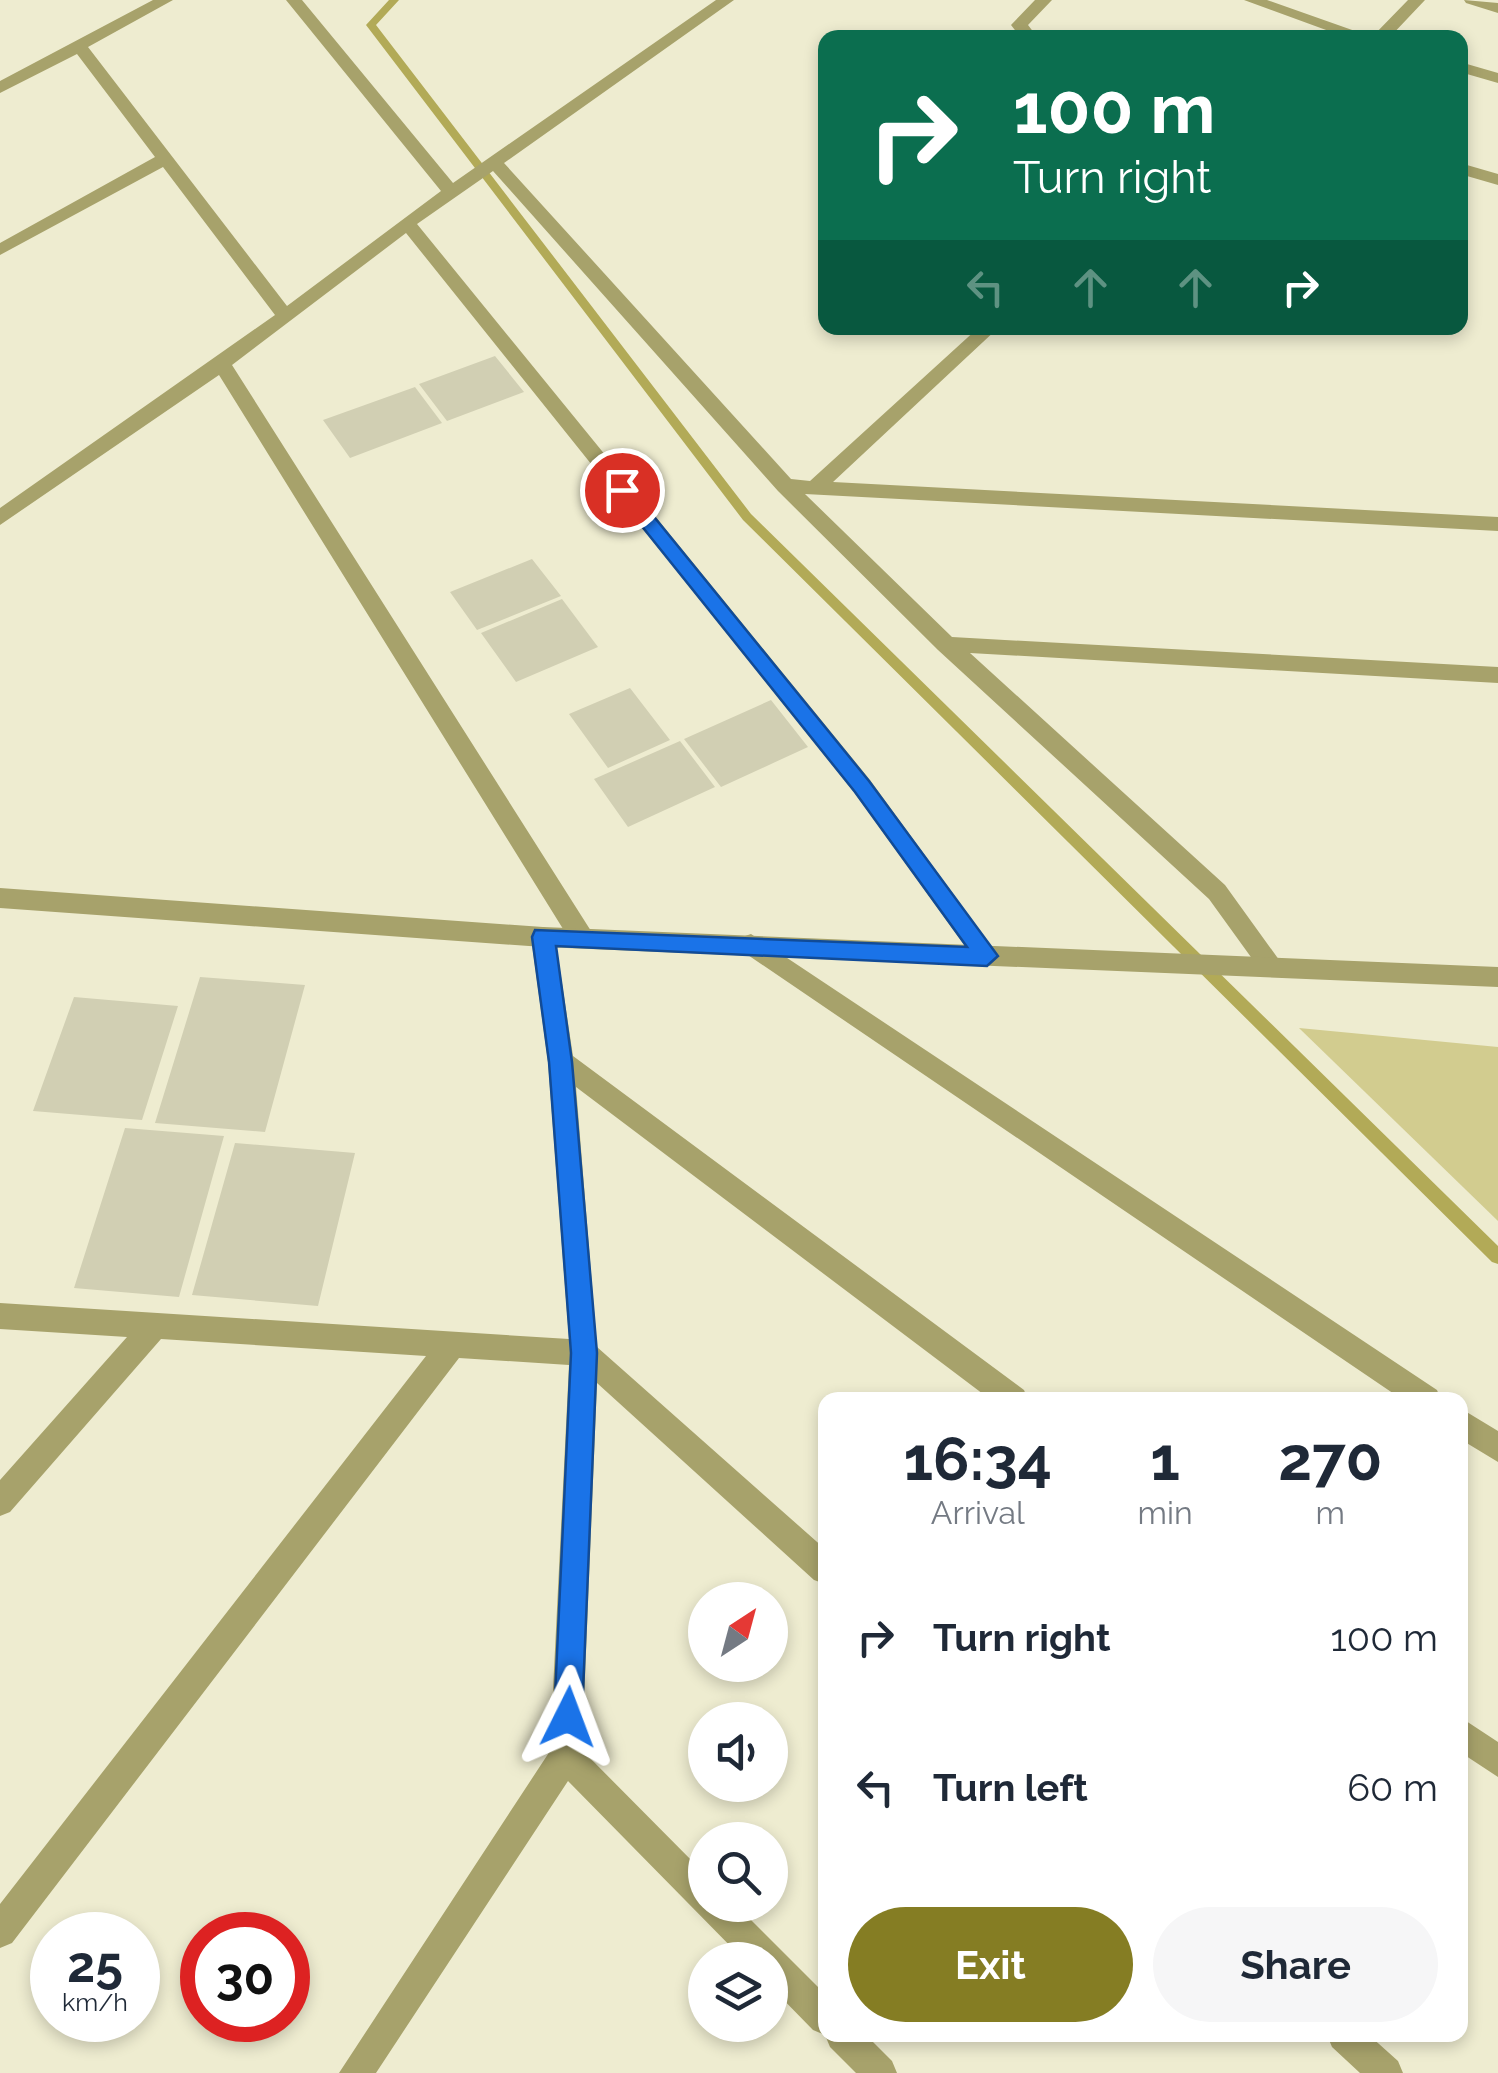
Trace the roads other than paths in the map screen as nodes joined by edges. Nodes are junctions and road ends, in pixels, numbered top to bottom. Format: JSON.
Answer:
{"nodes":[{"id":1,"x":165,"y":0,"type":"edge"},
{"id":2,"x":294,"y":0,"type":"edge"},
{"id":3,"x":726,"y":0,"type":"edge"},
{"id":4,"x":1044,"y":0,"type":"edge"},
{"id":5,"x":1252,"y":0,"type":"edge"},
{"id":6,"x":1417,"y":0,"type":"edge"},
{"id":7,"x":1472,"y":0,"type":"edge"},
{"id":8,"x":1498,"y":8,"type":"edge"},
{"id":9,"x":1024,"y":30,"type":"edge"},
{"id":10,"x":1341,"y":30,"type":"edge"},
{"id":11,"x":1386,"y":30,"type":"edge"},
{"id":12,"x":79,"y":46,"type":"junction"},
{"id":13,"x":1468,"y":69,"type":"edge"},
{"id":14,"x":1498,"y":78,"type":"edge"},
{"id":15,"x":0,"y":88,"type":"edge"},
{"id":16,"x":165,"y":159,"type":"junction"},
{"id":17,"x":494,"y":164,"type":"junction"},
{"id":18,"x":1468,"y":171,"type":"edge"},
{"id":19,"x":1498,"y":180,"type":"edge"},
{"id":20,"x":452,"y":192,"type":"junction"},
{"id":21,"x":407,"y":223,"type":"junction"},
{"id":22,"x":0,"y":250,"type":"edge"},
{"id":23,"x":285,"y":316,"type":"junction"},
{"id":24,"x":981,"y":335,"type":"edge"},
{"id":25,"x":222,"y":364,"type":"junction"},
{"id":26,"x":785,"y":486,"type":"junction"},
{"id":27,"x":814,"y":488,"type":"junction"},
{"id":28,"x":0,"y":518,"type":"edge"},
{"id":29,"x":1498,"y":524,"type":"edge"},
{"id":30,"x":946,"y":644,"type":"junction"},
{"id":31,"x":1498,"y":675,"type":"edge"},
{"id":32,"x":0,"y":898,"type":"edge"},
{"id":33,"x":543,"y":937,"type":"junction"},
{"id":34,"x":582,"y":938,"type":"junction"},
{"id":35,"x":751,"y":944,"type":"junction"},
{"id":36,"x":987,"y":956,"type":"junction"},
{"id":37,"x":1270,"y":964,"type":"junction"},
{"id":38,"x":1498,"y":977,"type":"edge"},
{"id":39,"x":560,"y":1062,"type":"junction"},
{"id":40,"x":0,"y":1316,"type":"edge"},
{"id":41,"x":156,"y":1326,"type":"junction"},
{"id":42,"x":452,"y":1344,"type":"junction"},
{"id":43,"x":584,"y":1353,"type":"junction"},
{"id":44,"x":1003,"y":1392,"type":"edge"},
{"id":45,"x":1415,"y":1392,"type":"edge"},
{"id":46,"x":1468,"y":1427,"type":"edge"},
{"id":47,"x":1498,"y":1448,"type":"edge"},
{"id":48,"x":0,"y":1502,"type":"edge"},
{"id":49,"x":818,"y":1563,"type":"edge"},
{"id":50,"x":1468,"y":1739,"type":"edge"},
{"id":51,"x":566,"y":1756,"type":"junction"},
{"id":52,"x":1498,"y":1761,"type":"edge"},
{"id":53,"x":688,"y":1880,"type":"edge"},
{"id":54,"x":730,"y":1922,"type":"edge"},
{"id":55,"x":0,"y":1931,"type":"edge"},
{"id":56,"x":750,"y":1942,"type":"edge"},
{"id":57,"x":788,"y":1980,"type":"edge"},
{"id":58,"x":818,"y":2011,"type":"edge"},
{"id":59,"x":849,"y":2042,"type":"edge"},
{"id":60,"x":1352,"y":2042,"type":"edge"},
{"id":61,"x":356,"y":2073,"type":"edge"},
{"id":62,"x":880,"y":2073,"type":"edge"},
{"id":63,"x":1386,"y":2073,"type":"edge"}],
"edges":[{"from":1,"to":12,"type":"street"},
{"from":2,"to":20,"type":"street"},
{"from":3,"to":17,"type":"street"},
{"from":4,"to":9,"type":"street"},
{"from":5,"to":10,"type":"street"},
{"from":6,"to":11,"type":"street"},
{"from":7,"to":8,"type":"street"},
{"from":12,"to":15,"type":"street"},
{"from":12,"to":16,"type":"street"},
{"from":13,"to":14,"type":"street"},
{"from":16,"to":22,"type":"street"},
{"from":16,"to":23,"type":"street"},
{"from":17,"to":20,"type":"street"},
{"from":17,"to":26,"type":"street"},
{"from":18,"to":19,"type":"street"},
{"from":20,"to":21,"type":"street"},
{"from":21,"to":23,"type":"street"},
{"from":21,"to":36,"type":"street"},
{"from":23,"to":25,"type":"street"},
{"from":24,"to":27,"type":"street"},
{"from":25,"to":28,"type":"street"},
{"from":25,"to":34,"type":"street"},
{"from":26,"to":27,"type":"street"},
{"from":26,"to":30,"type":"street"},
{"from":27,"to":29,"type":"street"},
{"from":30,"to":31,"type":"street"},
{"from":30,"to":37,"type":"street"},
{"from":32,"to":33,"type":"street"},
{"from":33,"to":34,"type":"street"},
{"from":33,"to":39,"type":"street"},
{"from":34,"to":35,"type":"street"},
{"from":35,"to":36,"type":"street"},
{"from":35,"to":45,"type":"street"},
{"from":36,"to":37,"type":"street"},
{"from":37,"to":38,"type":"street"},
{"from":39,"to":43,"type":"street"},
{"from":39,"to":44,"type":"street"},
{"from":40,"to":41,"type":"street"},
{"from":41,"to":42,"type":"street"},
{"from":41,"to":48,"type":"street"},
{"from":42,"to":43,"type":"street"},
{"from":42,"to":55,"type":"street"},
{"from":43,"to":49,"type":"street"},
{"from":43,"to":51,"type":"street"},
{"from":46,"to":47,"type":"street"},
{"from":50,"to":52,"type":"street"},
{"from":51,"to":53,"type":"street"},
{"from":51,"to":61,"type":"street"},
{"from":54,"to":56,"type":"street"},
{"from":57,"to":58,"type":"street"},
{"from":59,"to":62,"type":"street"},
{"from":60,"to":63,"type":"street"}]}
